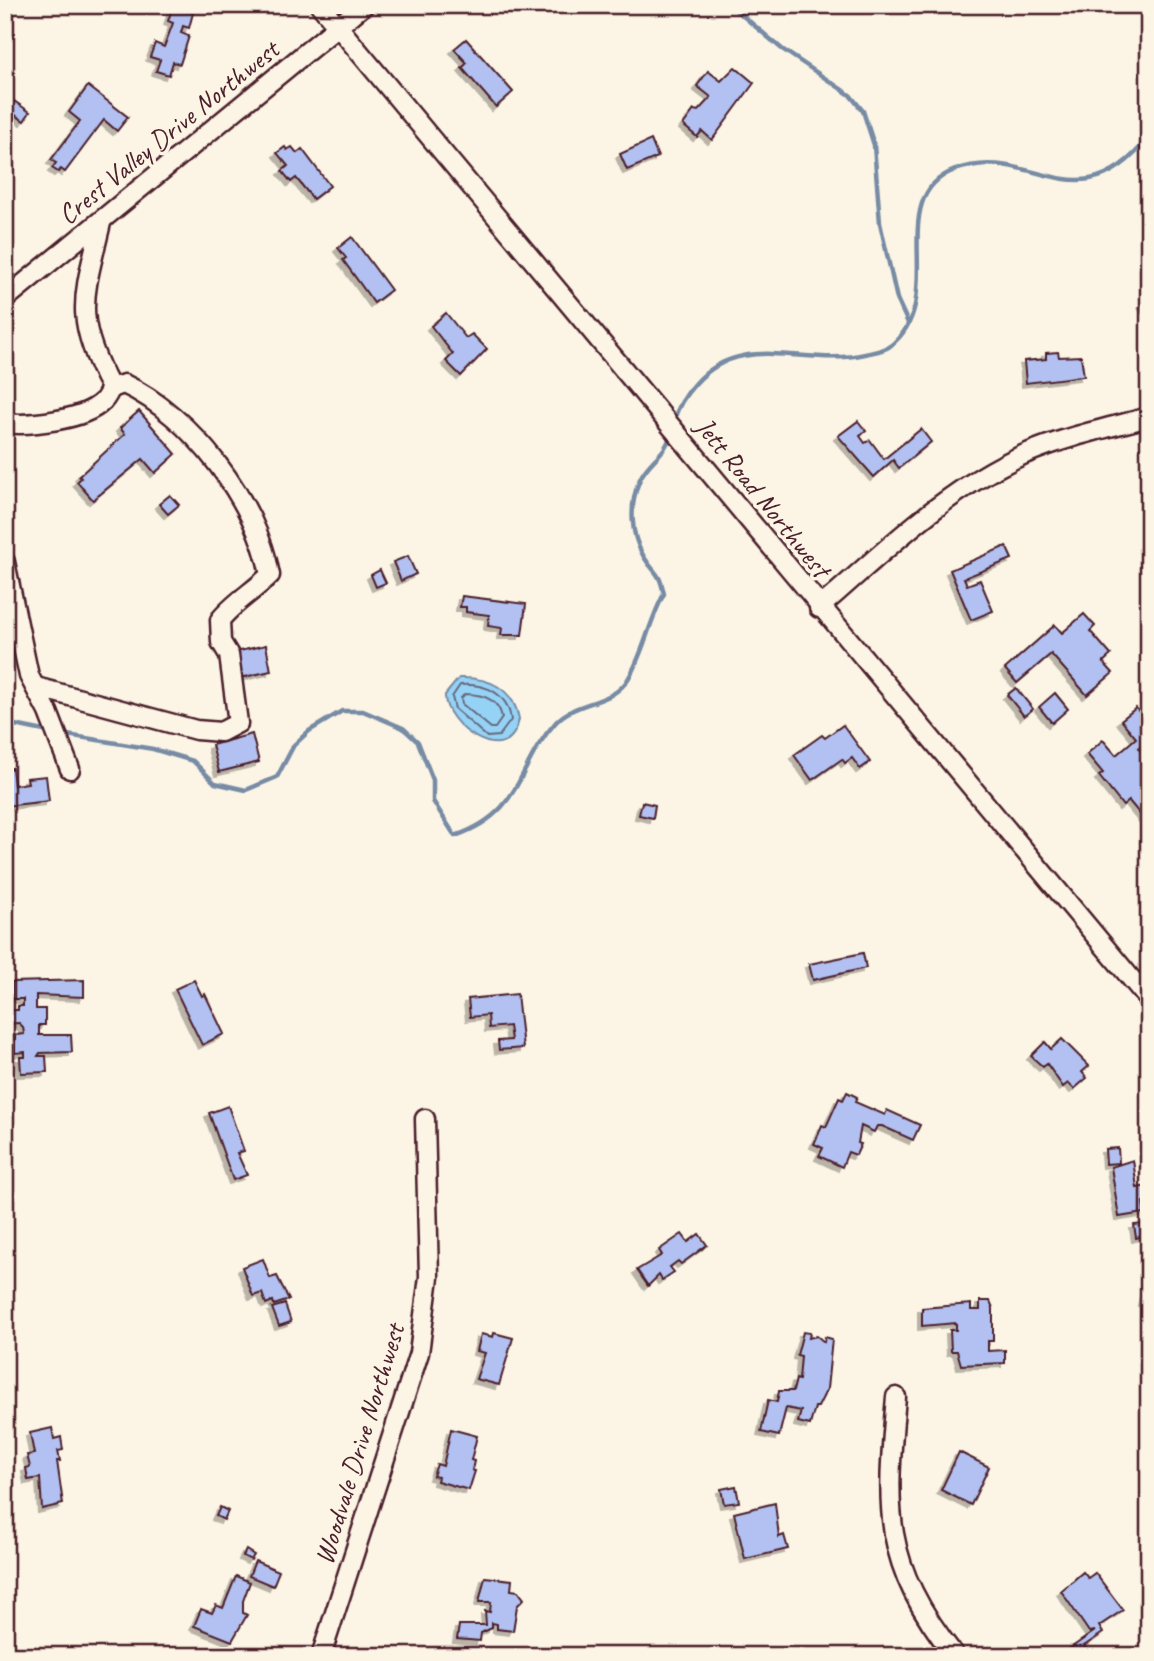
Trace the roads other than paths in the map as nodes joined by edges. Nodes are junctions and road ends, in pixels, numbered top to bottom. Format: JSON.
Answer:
{"nodes":[{"id":1,"x":320,"y":5,"type":"edge"},
{"id":2,"x":364,"y":5,"type":"edge"},
{"id":3,"x":339,"y":25,"type":"junction"},
{"id":4,"x":101,"y":222,"type":"junction"},
{"id":5,"x":5,"y":299,"type":"edge"},
{"id":6,"x":111,"y":388,"type":"junction"},
{"id":7,"x":1149,"y":417,"type":"edge"},
{"id":8,"x":5,"y":423,"type":"edge"},
{"id":9,"x":5,"y":562,"type":"edge"},
{"id":10,"x":819,"y":608,"type":"junction"},
{"id":11,"x":36,"y":687,"type":"junction"},
{"id":12,"x":66,"y":762,"type":"dead end"},
{"id":13,"x":1149,"y":1000,"type":"edge"},
{"id":14,"x":425,"y":1119,"type":"dead end"},
{"id":15,"x":896,"y":1397,"type":"dead end"},
{"id":16,"x":321,"y":1656,"type":"edge"},
{"id":17,"x":955,"y":1656,"type":"edge"}],
"edges":[{"from":1,"to":3,"type":"street","name":"Jett Road Northwest"},
{"from":2,"to":3,"type":"street","name":"Crest Valley Drive Northwest"},
{"from":3,"to":4,"type":"street","name":"Crest Valley Drive Northwest"},
{"from":3,"to":10,"type":"street","name":"Jett Road Northwest"},
{"from":4,"to":5,"type":"street","name":"Crest Valley Drive Northwest"},
{"from":4,"to":6,"type":"street"},
{"from":6,"to":8,"type":"street"},
{"from":6,"to":11,"type":"street"},
{"from":7,"to":10,"type":"street"},
{"from":9,"to":11,"type":"street"},
{"from":10,"to":13,"type":"street","name":"Jett Road Northwest"},
{"from":11,"to":12,"type":"street"},
{"from":14,"to":16,"type":"street","name":"Woodvale Drive Northwest"},
{"from":15,"to":17,"type":"street"}]}
